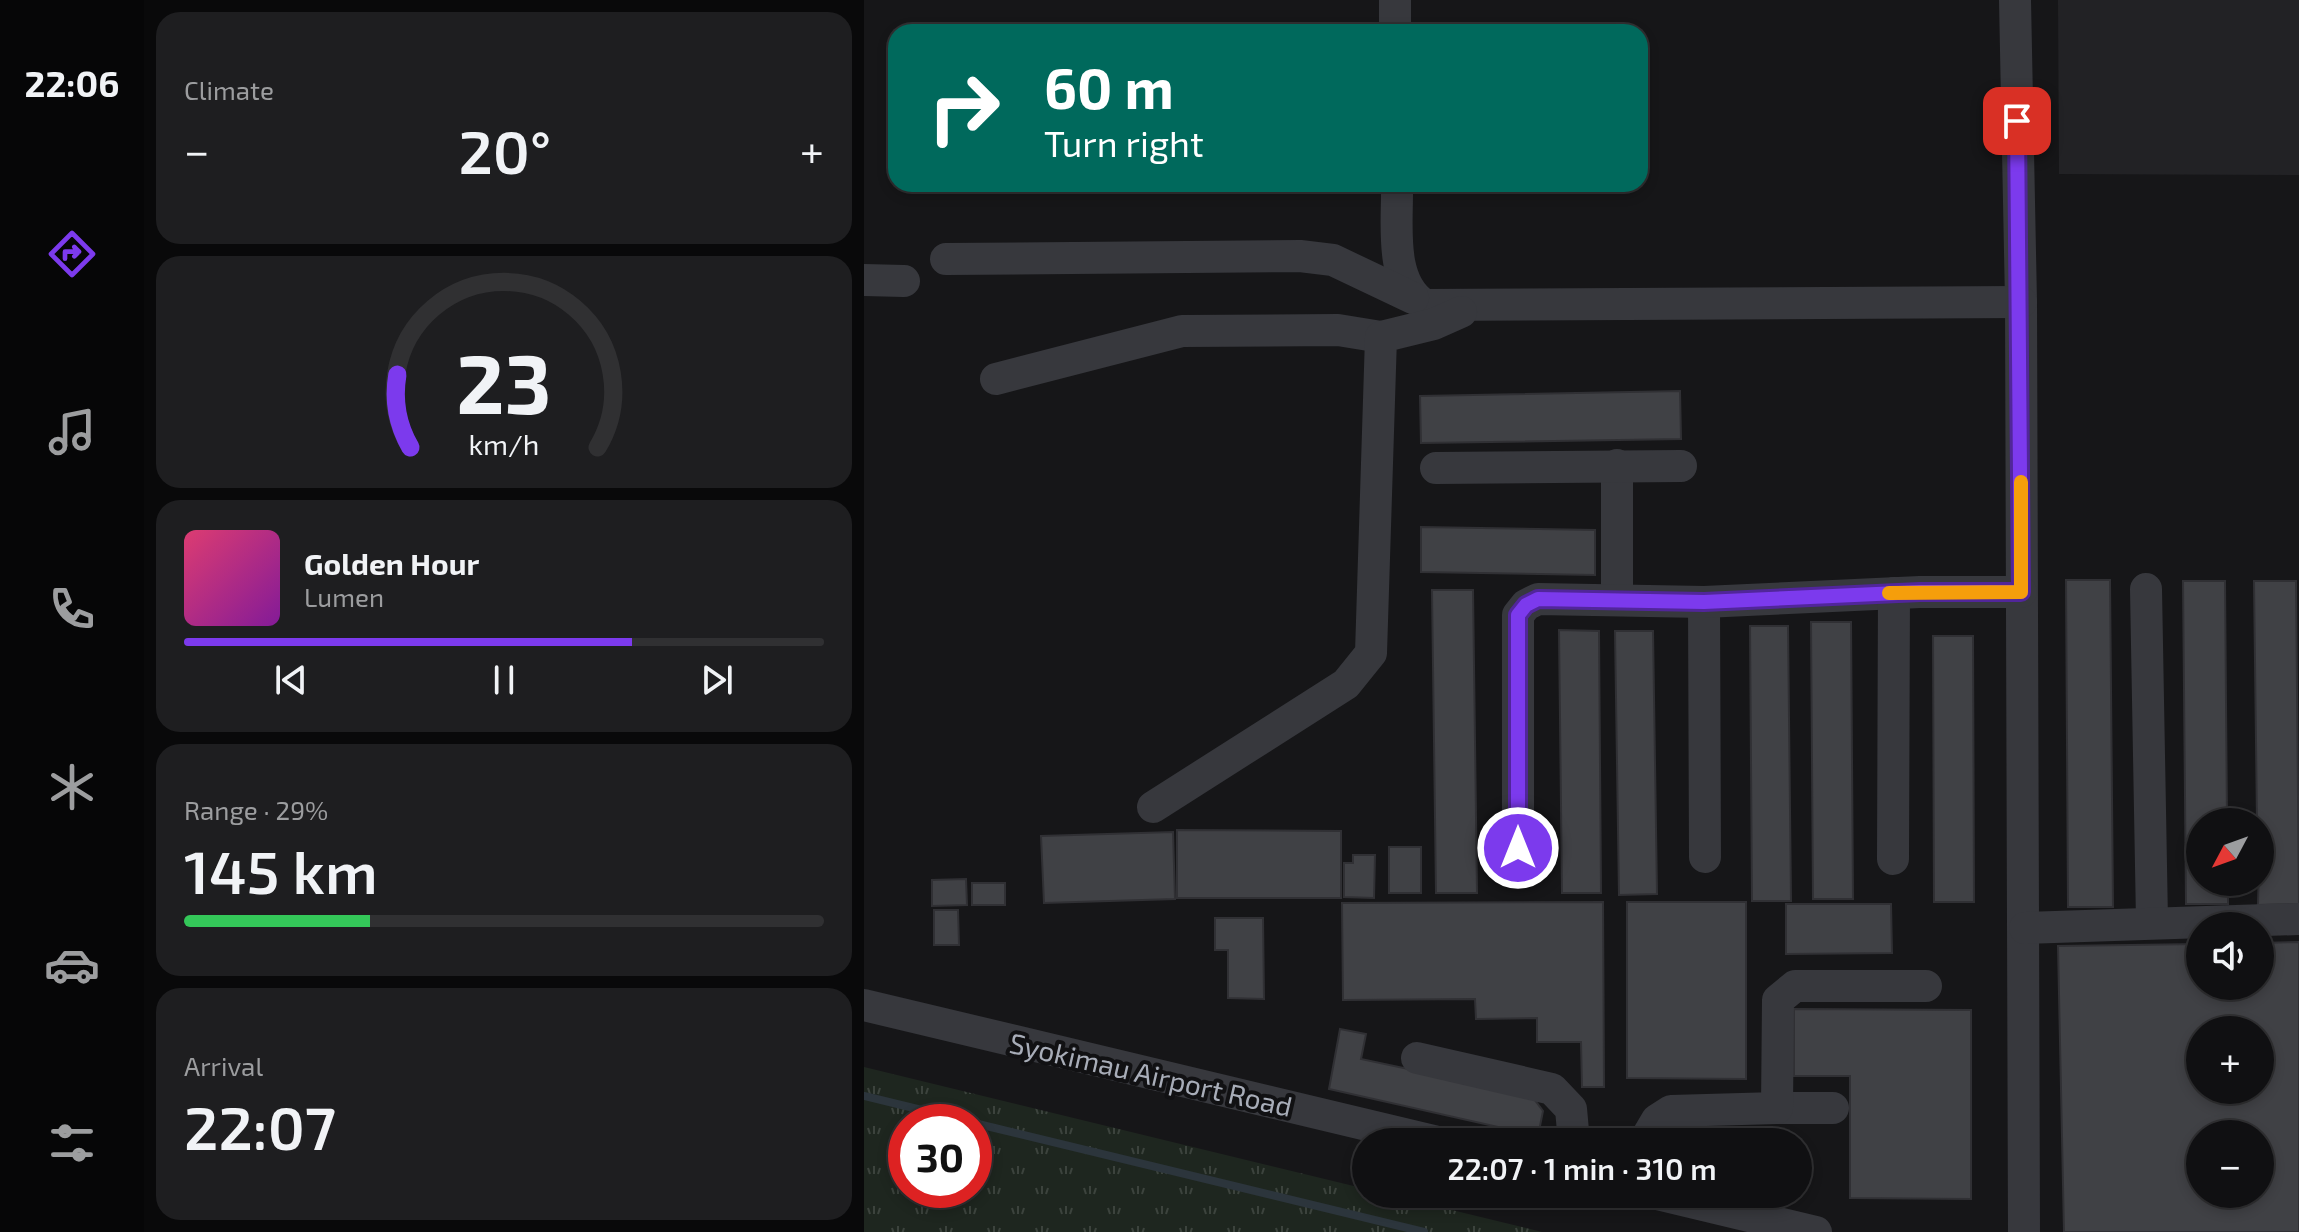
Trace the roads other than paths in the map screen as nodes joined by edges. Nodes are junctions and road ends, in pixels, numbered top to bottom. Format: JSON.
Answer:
{"nodes":[{"id":1,"x":1395,"y":0,"type":"edge"},
{"id":2,"x":2015,"y":0,"type":"edge"},
{"id":3,"x":1395,"y":24,"type":"edge"},
{"id":4,"x":1397,"y":192,"type":"edge"},
{"id":5,"x":946,"y":259,"type":"dead end"},
{"id":6,"x":864,"y":280,"type":"edge"},
{"id":7,"x":904,"y":281,"type":"dead end"},
{"id":8,"x":1413,"y":298,"type":"junction"},
{"id":9,"x":2021,"y":302,"type":"junction"},
{"id":10,"x":1473,"y":307,"type":"junction"},
{"id":11,"x":1381,"y":337,"type":"junction"},
{"id":12,"x":996,"y":379,"type":"dead end"},
{"id":13,"x":1617,"y":465,"type":"junction"},
{"id":14,"x":1681,"y":466,"type":"dead end"},
{"id":15,"x":1436,"y":468,"type":"dead end"},
{"id":16,"x":2146,"y":589,"type":"dead end"},
{"id":17,"x":2021,"y":592,"type":"junction"},
{"id":18,"x":1894,"y":593,"type":"junction"},
{"id":19,"x":1617,"y":598,"type":"junction"},
{"id":20,"x":1704,"y":602,"type":"junction"},
{"id":21,"x":1153,"y":807,"type":"dead end"},
{"id":22,"x":1518,"y":848,"type":"dead end"},
{"id":23,"x":1705,"y":857,"type":"dead end"},
{"id":24,"x":1893,"y":859,"type":"dead end"},
{"id":25,"x":2299,"y":919,"type":"edge"},
{"id":26,"x":2152,"y":921,"type":"junction"},
{"id":27,"x":2025,"y":928,"type":"junction"},
{"id":28,"x":1926,"y":986,"type":"dead end"},
{"id":29,"x":864,"y":1005,"type":"edge"},
{"id":30,"x":1417,"y":1058,"type":"dead end"},
{"id":31,"x":1777,"y":1108,"type":"junction"},
{"id":32,"x":1833,"y":1108,"type":"dead end"},
{"id":33,"x":1379,"y":1128,"type":"edge"},
{"id":34,"x":1573,"y":1128,"type":"edge"},
{"id":35,"x":1652,"y":1128,"type":"edge"},
{"id":36,"x":1716,"y":1208,"type":"edge"},
{"id":37,"x":1816,"y":1232,"type":"edge"},
{"id":38,"x":2024,"y":1232,"type":"edge"}],
"edges":[{"from":1,"to":3,"type":"street"},
{"from":2,"to":9,"type":"street"},
{"from":4,"to":8,"type":"street"},
{"from":5,"to":8,"type":"street"},
{"from":6,"to":7,"type":"street"},
{"from":8,"to":10,"type":"street"},
{"from":9,"to":10,"type":"street"},
{"from":9,"to":17,"type":"street"},
{"from":10,"to":11,"type":"street"},
{"from":11,"to":12,"type":"street"},
{"from":11,"to":21,"type":"street"},
{"from":13,"to":14,"type":"street"},
{"from":13,"to":15,"type":"street"},
{"from":13,"to":19,"type":"street"},
{"from":16,"to":26,"type":"street"},
{"from":17,"to":18,"type":"street"},
{"from":17,"to":27,"type":"street"},
{"from":18,"to":20,"type":"street"},
{"from":18,"to":24,"type":"street"},
{"from":19,"to":20,"type":"street"},
{"from":19,"to":22,"type":"street"},
{"from":20,"to":23,"type":"street"},
{"from":25,"to":26,"type":"street"},
{"from":26,"to":27,"type":"street"},
{"from":27,"to":38,"type":"street"},
{"from":28,"to":31,"type":"street"},
{"from":29,"to":33,"type":"street","name":"Syokimau Airport Road"},
{"from":30,"to":34,"type":"street"},
{"from":31,"to":32,"type":"street"},
{"from":31,"to":35,"type":"street"},
{"from":36,"to":37,"type":"street"}]}
